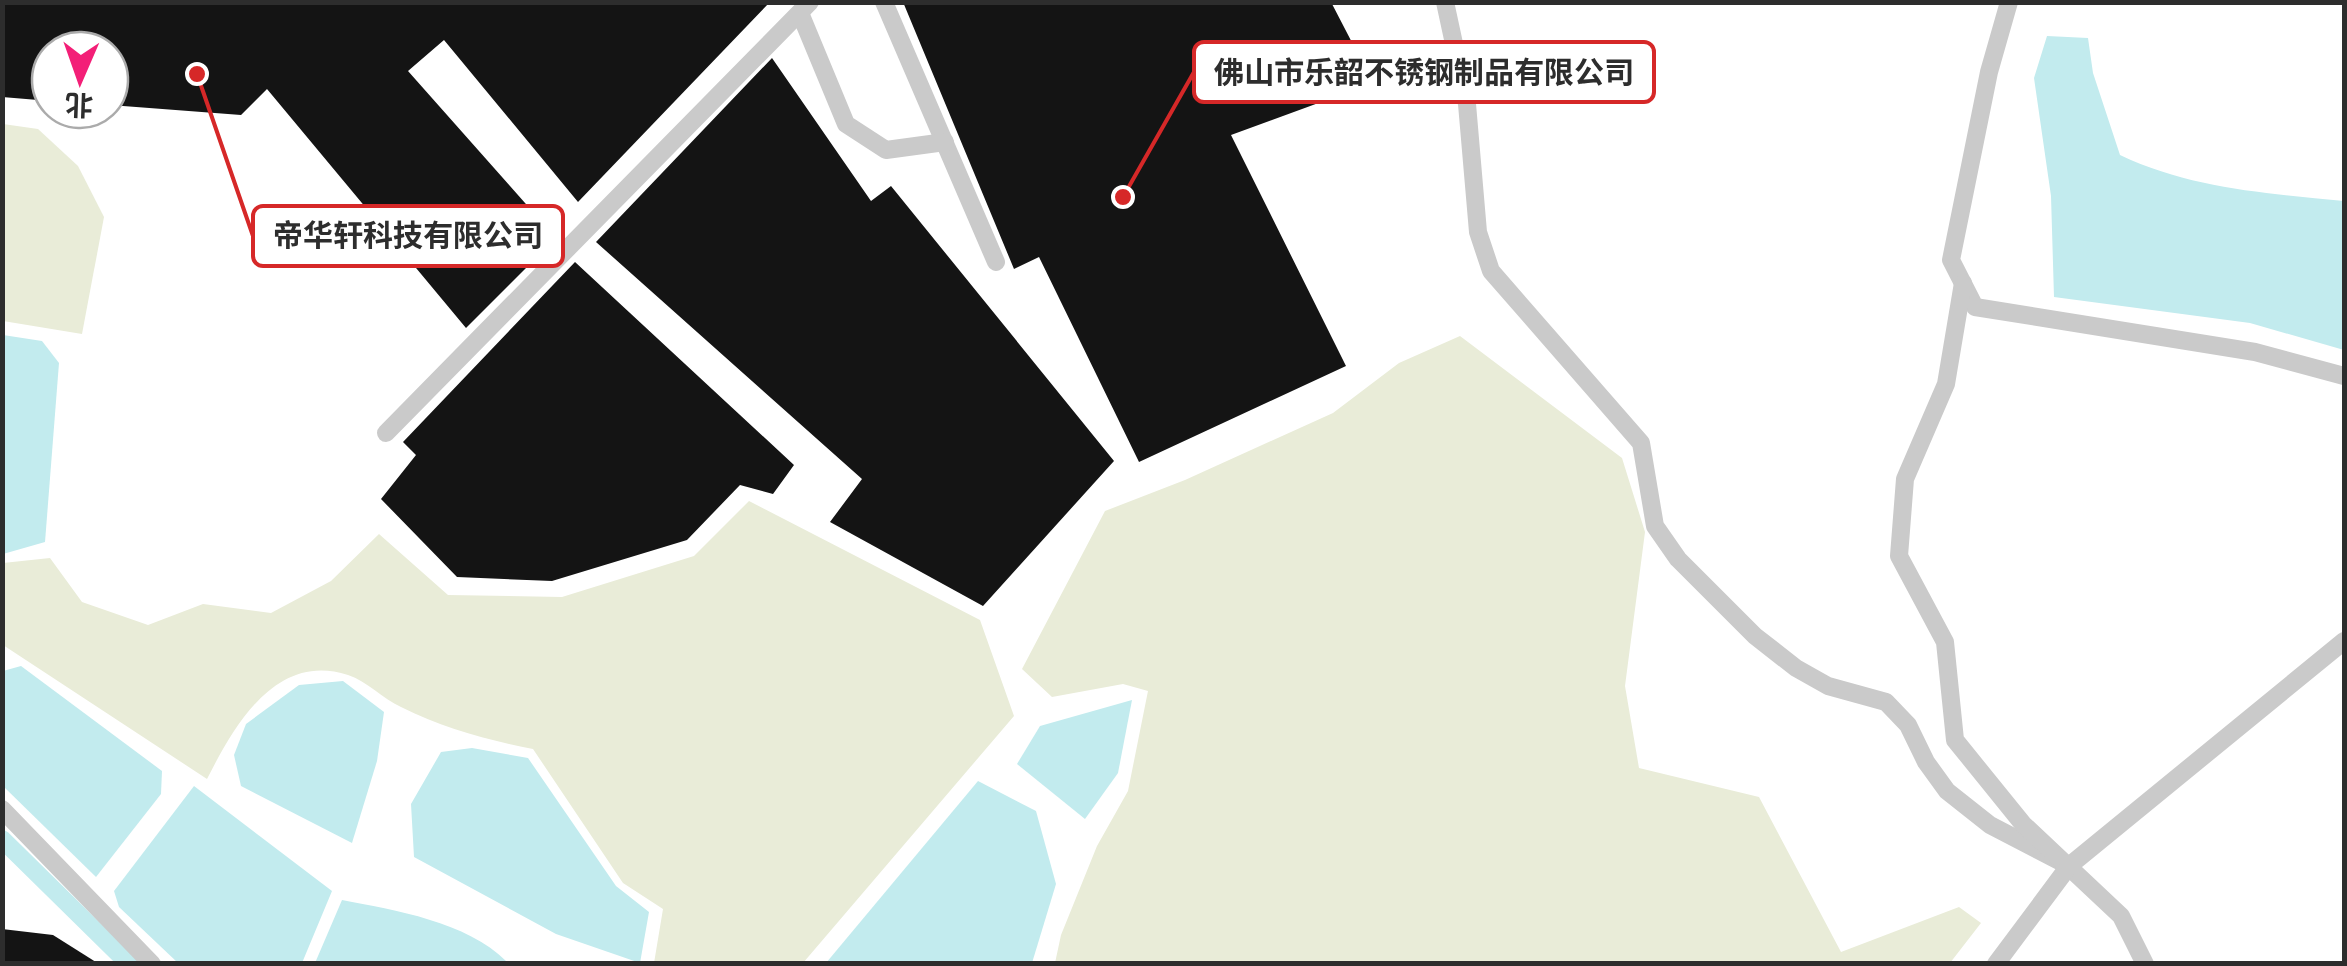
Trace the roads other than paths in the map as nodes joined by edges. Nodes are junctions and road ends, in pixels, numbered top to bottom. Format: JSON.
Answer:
{"nodes":[{"id":1,"x":884,"y":2,"type":"edge"},
{"id":2,"x":1445,"y":2,"type":"edge"},
{"id":3,"x":2010,"y":2,"type":"edge"},
{"id":4,"x":805,"y":8,"type":"edge"},
{"id":5,"x":945,"y":142,"type":"junction"},
{"id":6,"x":996,"y":262,"type":"dead end"},
{"id":7,"x":1963,"y":283,"type":"junction"},
{"id":8,"x":2344,"y":376,"type":"edge"},
{"id":9,"x":386,"y":432,"type":"dead end"},
{"id":10,"x":2344,"y":641,"type":"edge"},
{"id":11,"x":2,"y":809,"type":"edge"},
{"id":12,"x":2068,"y":866,"type":"junction"},
{"id":13,"x":152,"y":964,"type":"edge"},
{"id":14,"x":1996,"y":964,"type":"edge"},
{"id":15,"x":2145,"y":964,"type":"edge"}],
"edges":[{"from":1,"to":5,"type":"street"},
{"from":2,"to":12,"type":"street"},
{"from":3,"to":7,"type":"street"},
{"from":4,"to":5,"type":"street"},
{"from":4,"to":9,"type":"street"},
{"from":5,"to":6,"type":"street"},
{"from":7,"to":8,"type":"street"},
{"from":7,"to":12,"type":"street"},
{"from":10,"to":12,"type":"street"},
{"from":11,"to":13,"type":"street"},
{"from":12,"to":14,"type":"street"},
{"from":12,"to":15,"type":"street"}]}
